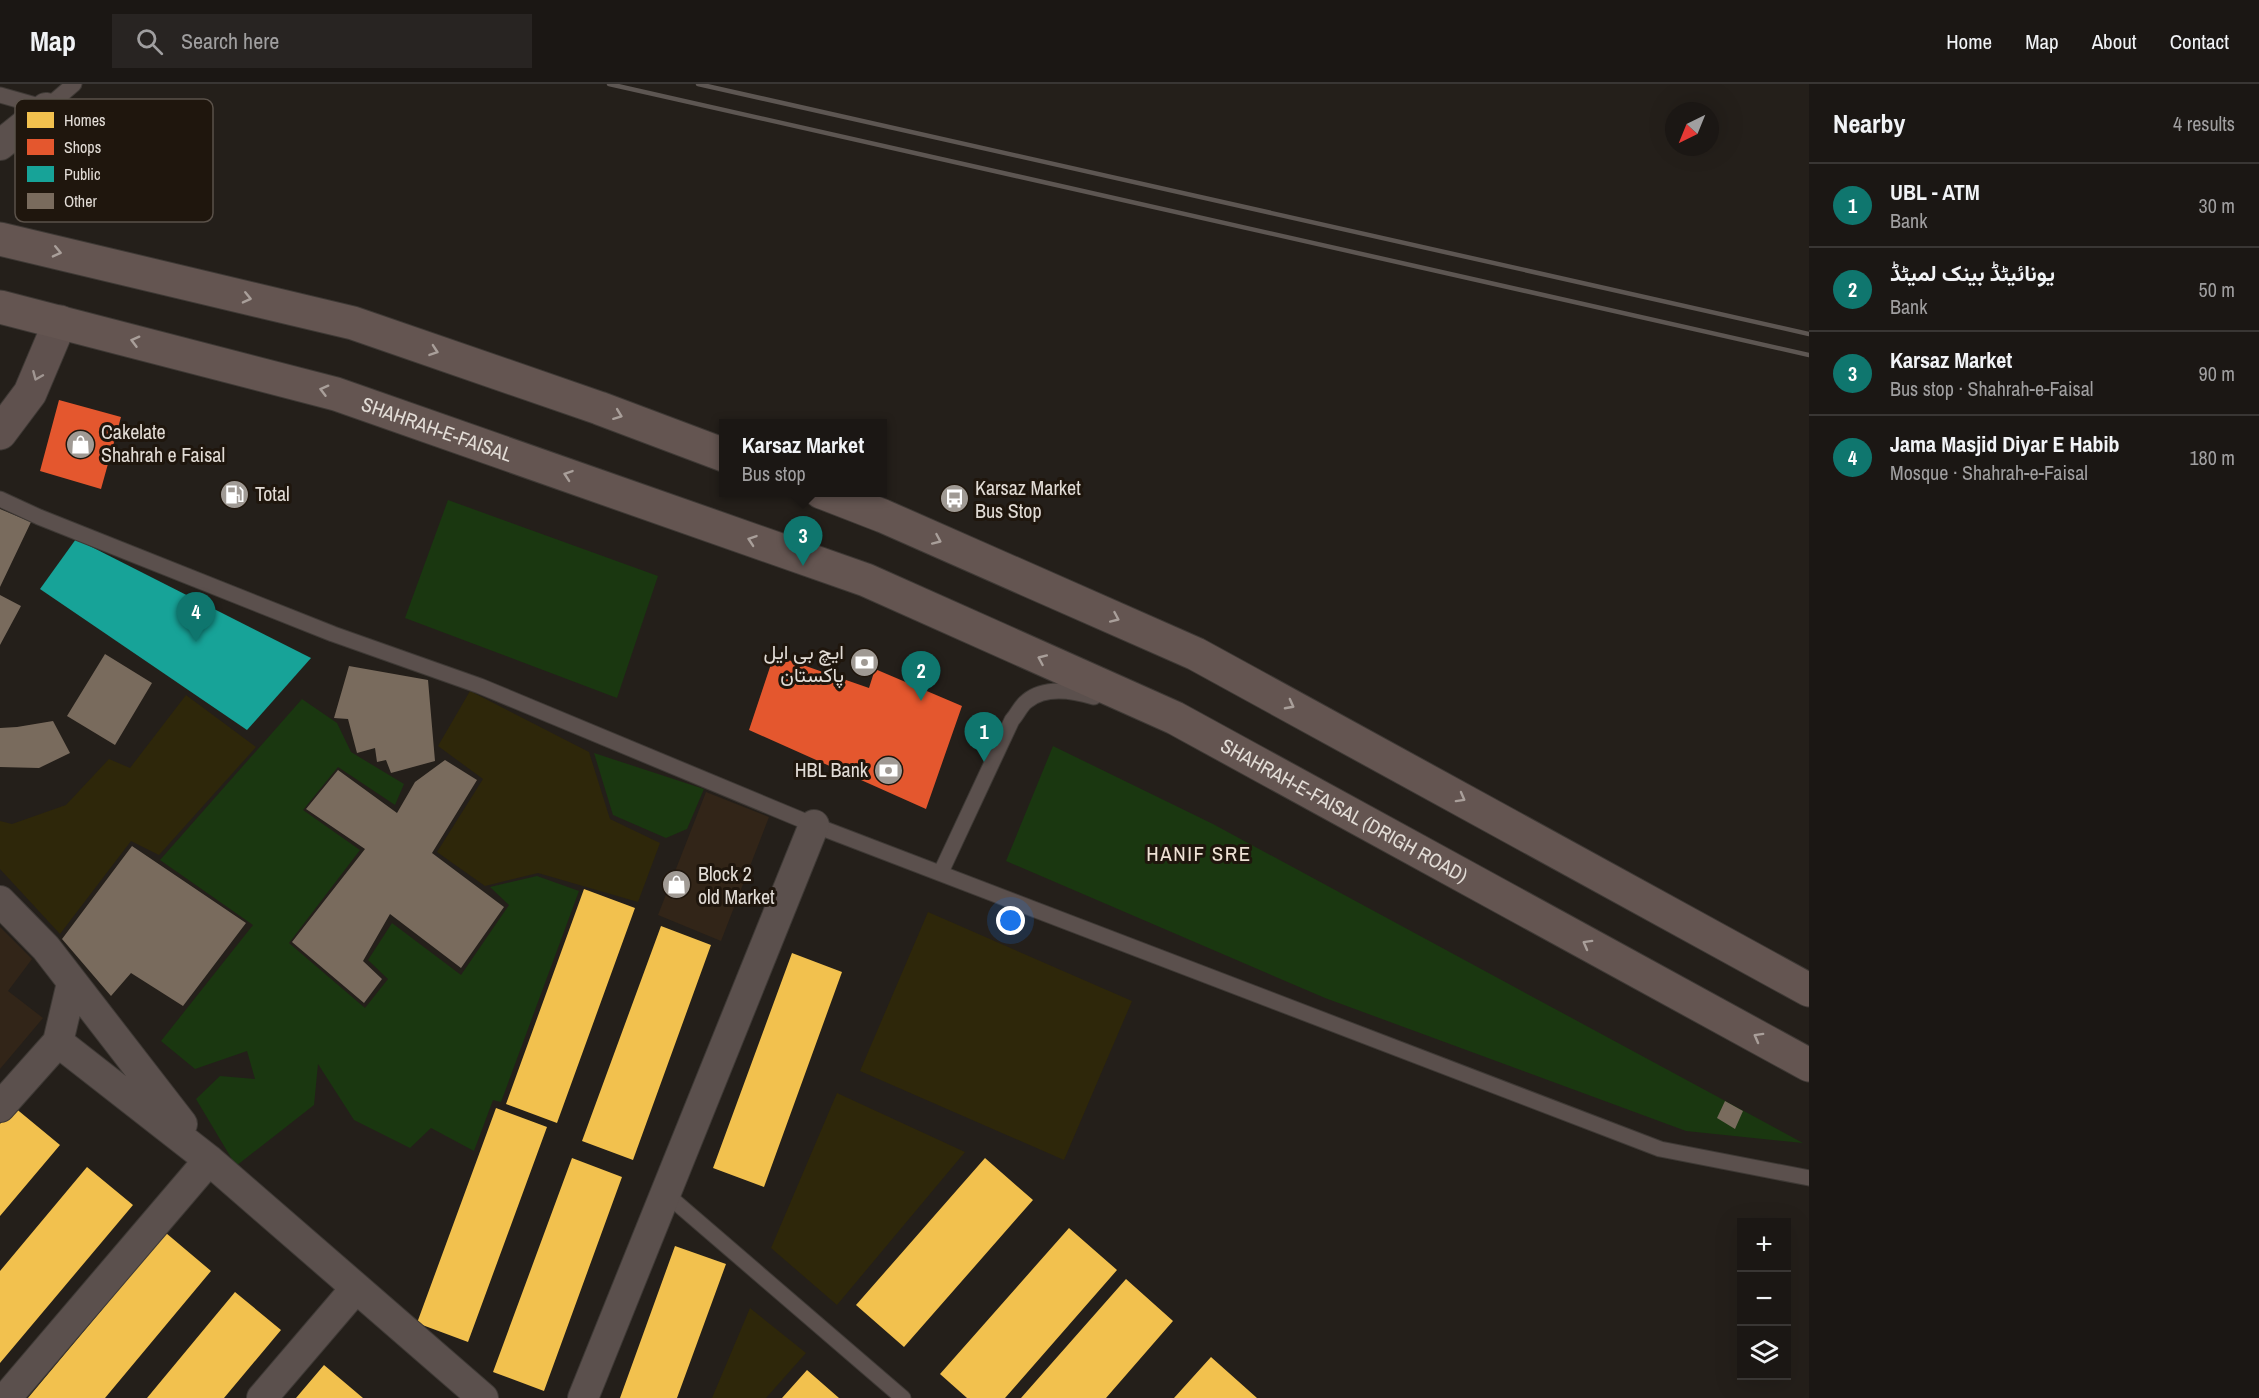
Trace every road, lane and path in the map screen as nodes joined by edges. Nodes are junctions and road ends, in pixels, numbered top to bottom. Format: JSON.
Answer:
{"nodes":[{"id":1,"x":73,"y":84,"type":"edge"},
{"id":2,"x":0,"y":95,"type":"edge"},
{"id":3,"x":15,"y":99,"type":"edge"},
{"id":4,"x":56,"y":99,"type":"edge"},
{"id":5,"x":15,"y":133,"type":"edge"},
{"id":6,"x":0,"y":145,"type":"edge"},
{"id":7,"x":0,"y":239,"type":"edge"},
{"id":8,"x":0,"y":307,"type":"edge"},
{"id":9,"x":60,"y":322,"type":"junction"},
{"id":10,"x":0,"y":433,"type":"edge"},
{"id":11,"x":719,"y":453,"type":"edge"},
{"id":12,"x":834,"y":497,"type":"edge"},
{"id":13,"x":0,"y":499,"type":"edge"},
{"id":14,"x":866,"y":580,"type":"joint"},
{"id":15,"x":1175,"y":718,"type":"junction"},
{"id":16,"x":814,"y":825,"type":"junction"},
{"id":17,"x":941,"y":872,"type":"junction"},
{"id":18,"x":0,"y":901,"type":"edge"},
{"id":19,"x":72,"y":983,"type":"junction"},
{"id":20,"x":1809,"y":990,"type":"edge"},
{"id":21,"x":58,"y":1042,"type":"junction"},
{"id":22,"x":1809,"y":1065,"type":"edge"},
{"id":23,"x":0,"y":1107,"type":"edge"},
{"id":24,"x":209,"y":1160,"type":"junction"},
{"id":25,"x":1809,"y":1178,"type":"edge"},
{"id":26,"x":665,"y":1193,"type":"junction"},
{"id":27,"x":356,"y":1288,"type":"junction"},
{"id":28,"x":6,"y":1398,"type":"edge"},
{"id":29,"x":262,"y":1398,"type":"edge"},
{"id":30,"x":483,"y":1398,"type":"edge"},
{"id":31,"x":583,"y":1398,"type":"edge"},
{"id":32,"x":903,"y":1398,"type":"edge"}],
"edges":[{"from":1,"to":4,"type":"lane"},
{"from":2,"to":3,"type":"lane"},
{"from":5,"to":6,"type":"street"},
{"from":7,"to":11,"type":"highway","one_way":true},
{"from":8,"to":9,"type":"highway","name":"SHAHRAH-E-FAISAL"},
{"from":9,"to":10,"type":"street","one_way":true},
{"from":14,"to":9,"type":"highway","name":"SHAHRAH-E-FAISAL","one_way":true},
{"from":12,"to":20,"type":"highway","one_way":true},
{"from":13,"to":16,"type":"lane"},
{"from":15,"to":14,"type":"highway","name":"SHAHRAH-E-FAISAL (DRIGH ROAD)","one_way":true},
{"from":15,"to":17,"type":"lane"},
{"from":22,"to":15,"type":"highway","name":"SHAHRAH-E-FAISAL (DRIGH ROAD)","one_way":true},
{"from":16,"to":17,"type":"lane"},
{"from":16,"to":26,"type":"street"},
{"from":17,"to":25,"type":"lane"},
{"from":18,"to":19,"type":"street"},
{"from":19,"to":21,"type":"street"},
{"from":19,"to":24,"type":"street"},
{"from":21,"to":23,"type":"street"},
{"from":21,"to":24,"type":"street"},
{"from":24,"to":27,"type":"street"},
{"from":24,"to":28,"type":"street"},
{"from":26,"to":31,"type":"street"},
{"from":26,"to":32,"type":"lane"},
{"from":27,"to":29,"type":"street"},
{"from":27,"to":30,"type":"street"}]}
